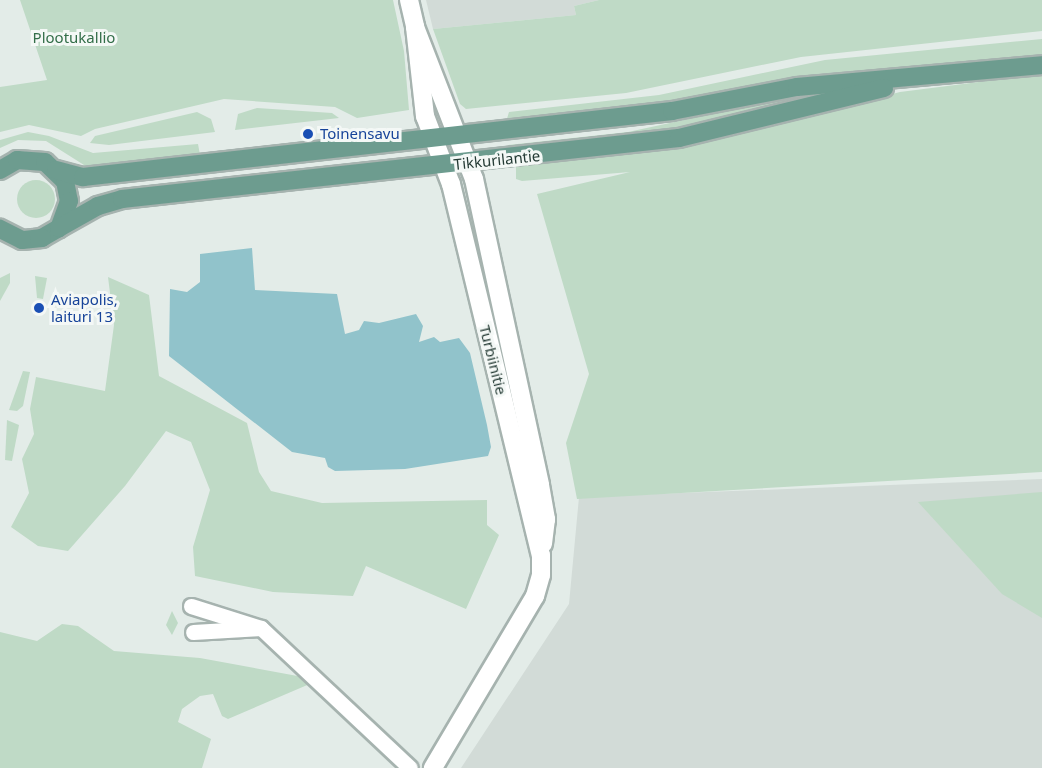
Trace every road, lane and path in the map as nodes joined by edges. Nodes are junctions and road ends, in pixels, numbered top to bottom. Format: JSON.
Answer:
{"nodes":[{"id":1,"x":409,"y":0,"type":"edge"},
{"id":2,"x":415,"y":27,"type":"junction"},
{"id":3,"x":1042,"y":66,"type":"edge"},
{"id":4,"x":934,"y":75,"type":"junction"},
{"id":5,"x":457,"y":136,"type":"junction"},
{"id":6,"x":432,"y":139,"type":"junction"},
{"id":7,"x":469,"y":163,"type":"junction"},
{"id":8,"x":443,"y":165,"type":"junction"},
{"id":9,"x":0,"y":170,"type":"edge"},
{"id":10,"x":56,"y":170,"type":"junction"},
{"id":11,"x":58,"y":228,"type":"junction"},
{"id":12,"x":0,"y":229,"type":"edge"},
{"id":13,"x":541,"y":555,"type":"junction"},
{"id":14,"x":191,"y":606,"type":"dead end"},
{"id":15,"x":261,"y":628,"type":"junction"},
{"id":16,"x":193,"y":632,"type":"dead end"},
{"id":17,"x":410,"y":768,"type":"edge"},
{"id":18,"x":433,"y":768,"type":"edge"}],
"edges":[{"from":1,"to":2,"type":"street"},
{"from":2,"to":5,"type":"street"},
{"from":2,"to":6,"type":"street"},
{"from":3,"to":4,"type":"main road","name":"Tikkurilantie"},
{"from":4,"to":5,"type":"main road","name":"Tikkurilantie"},
{"from":4,"to":7,"type":"main road","name":"Tikkurilantie"},
{"from":5,"to":6,"type":"main road","name":"Tikkurilantie"},
{"from":5,"to":7,"type":"street"},
{"from":6,"to":8,"type":"street"},
{"from":6,"to":10,"type":"main road","name":"Tikkurilantie"},
{"from":7,"to":8,"type":"main road","name":"Tikkurilantie"},
{"from":7,"to":13,"type":"street","name":"Turbiinitie"},
{"from":8,"to":11,"type":"main road","name":"Tikkurilantie"},
{"from":8,"to":13,"type":"street","name":"Turbiinitie"},
{"from":9,"to":10,"type":"main road","name":"Tikkurilantie"},
{"from":10,"to":11,"type":"main road"},
{"from":11,"to":12,"type":"main road","name":"Tikkurilantie"},
{"from":13,"to":18,"type":"street","name":"Turbiinitie"},
{"from":14,"to":15,"type":"street"},
{"from":15,"to":16,"type":"street"},
{"from":15,"to":17,"type":"street"}]}
